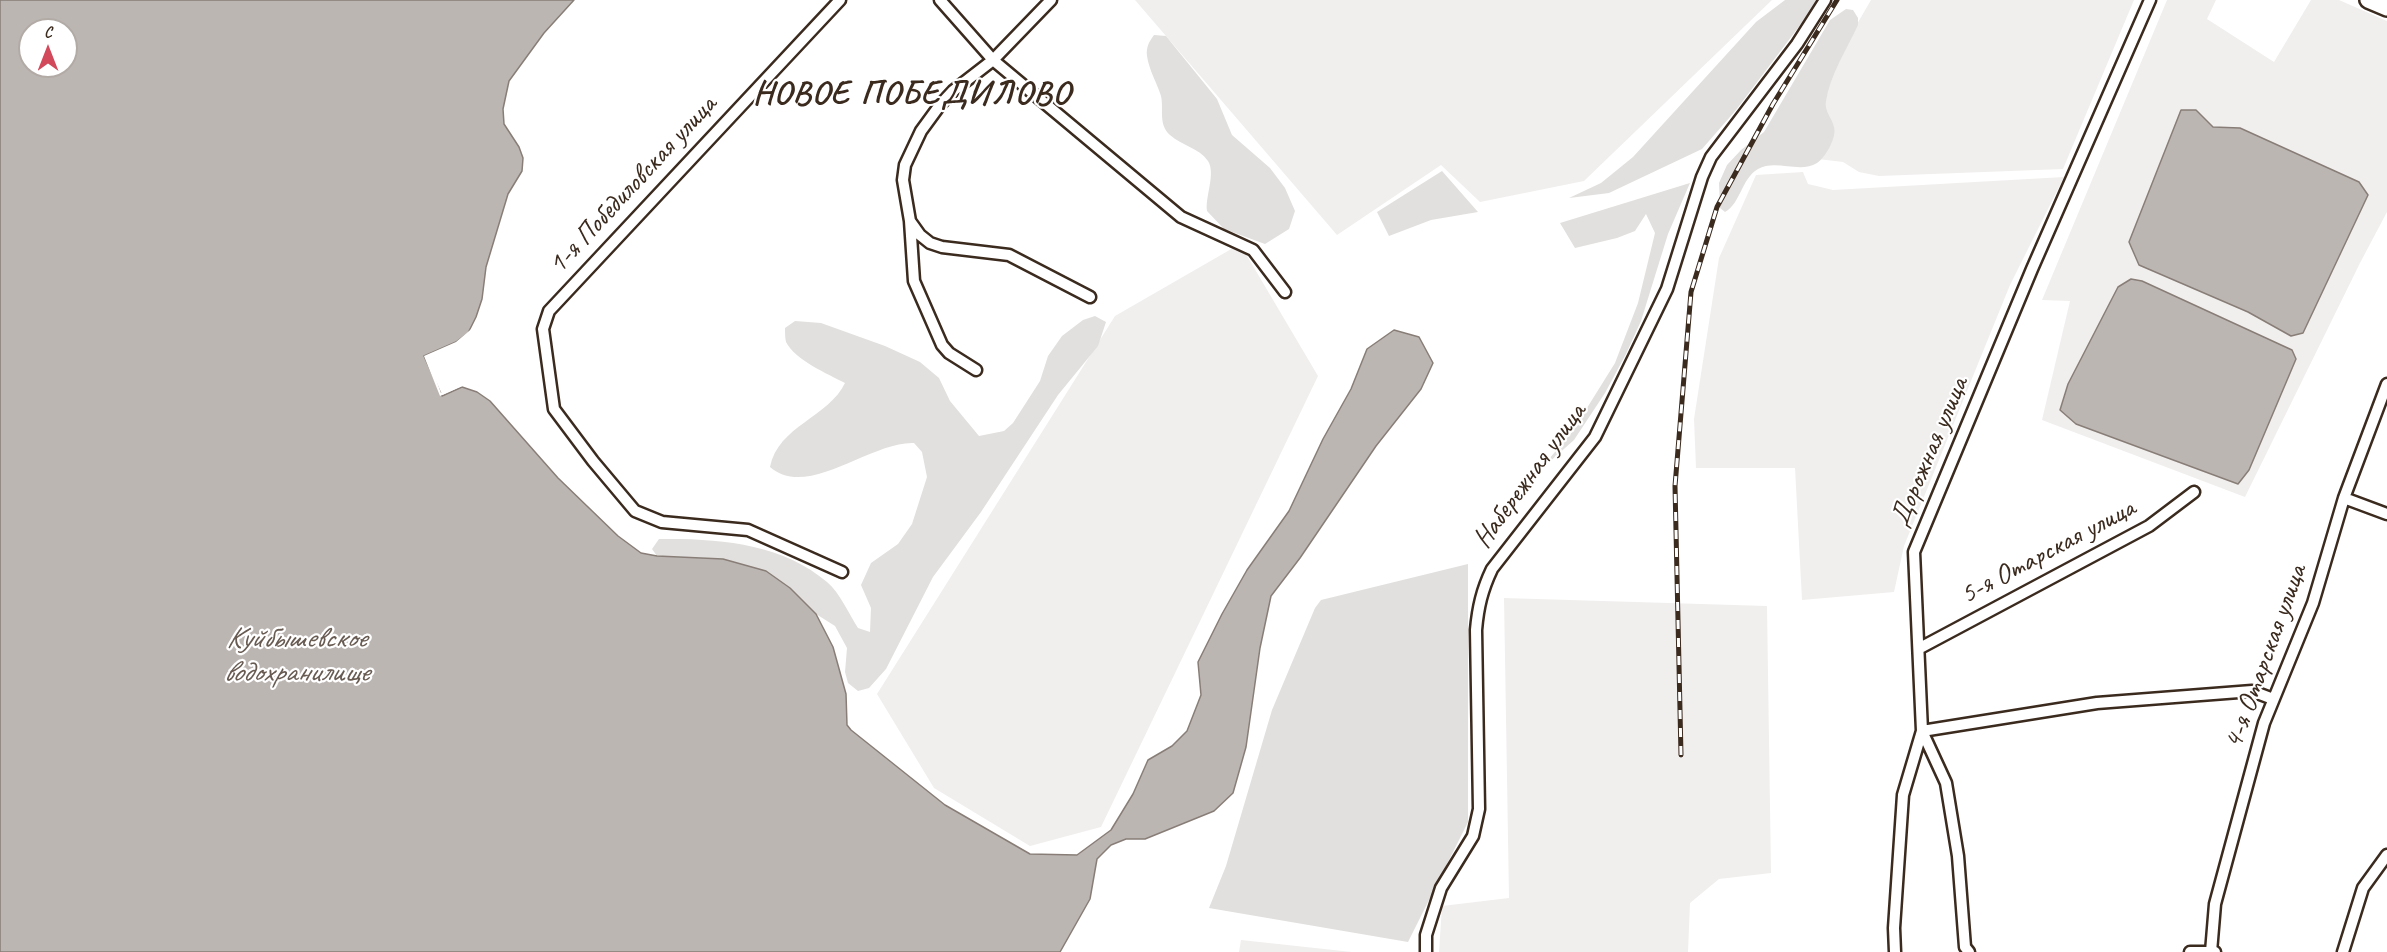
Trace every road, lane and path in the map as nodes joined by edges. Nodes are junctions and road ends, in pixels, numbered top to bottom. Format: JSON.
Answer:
{"nodes":[{"id":1,"x":840,"y":0,"type":"edge"},
{"id":2,"x":940,"y":0,"type":"edge"},
{"id":3,"x":1051,"y":0,"type":"edge"},
{"id":4,"x":1825,"y":0,"type":"edge"},
{"id":5,"x":2150,"y":0,"type":"edge"},
{"id":6,"x":2368,"y":0,"type":"edge"},
{"id":7,"x":2387,"y":8,"type":"edge"},
{"id":8,"x":993,"y":60,"type":"junction"},
{"id":9,"x":909,"y":221,"type":"junction"},
{"id":10,"x":1285,"y":292,"type":"dead end"},
{"id":11,"x":1090,"y":297,"type":"dead end"},
{"id":12,"x":976,"y":370,"type":"dead end"},
{"id":13,"x":2387,"y":384,"type":"edge"},
{"id":14,"x":2194,"y":492,"type":"dead end"},
{"id":15,"x":2344,"y":498,"type":"junction"},
{"id":16,"x":2387,"y":514,"type":"edge"},
{"id":17,"x":842,"y":572,"type":"dead end"},
{"id":18,"x":1920,"y":648,"type":"junction"},
{"id":19,"x":2273,"y":699,"type":"junction"},
{"id":20,"x":1922,"y":731,"type":"junction"},
{"id":21,"x":2387,"y":855,"type":"edge"},
{"id":22,"x":1426,"y":952,"type":"edge"},
{"id":23,"x":1895,"y":952,"type":"edge"},
{"id":24,"x":1969,"y":952,"type":"edge"},
{"id":25,"x":2190,"y":952,"type":"edge"},
{"id":26,"x":2211,"y":952,"type":"edge"},
{"id":27,"x":2215,"y":952,"type":"edge"},
{"id":28,"x":2343,"y":952,"type":"edge"}],
"edges":[{"from":1,"to":17,"type":"street","name":"1-я Победиловская улица"},
{"from":2,"to":8,"type":"street"},
{"from":3,"to":8,"type":"street"},
{"from":4,"to":22,"type":"street","name":"Набережная улица"},
{"from":5,"to":18,"type":"street","name":"Дорожная улица"},
{"from":6,"to":7,"type":"street"},
{"from":8,"to":9,"type":"street"},
{"from":8,"to":10,"type":"street"},
{"from":9,"to":11,"type":"street"},
{"from":9,"to":12,"type":"street"},
{"from":13,"to":15,"type":"street","name":"4-я Отарская улица"},
{"from":14,"to":18,"type":"street","name":"5-я Отарская улица"},
{"from":15,"to":16,"type":"street"},
{"from":15,"to":19,"type":"street","name":"4-я Отарская улица"},
{"from":18,"to":20,"type":"street","name":"Дорожная улица"},
{"from":19,"to":20,"type":"street"},
{"from":19,"to":26,"type":"street","name":"4-я Отарская улица"},
{"from":20,"to":23,"type":"street","name":"Дорожная улица"},
{"from":20,"to":24,"type":"street"},
{"from":21,"to":28,"type":"street"},
{"from":25,"to":26,"type":"street"},
{"from":26,"to":27,"type":"street"}]}
